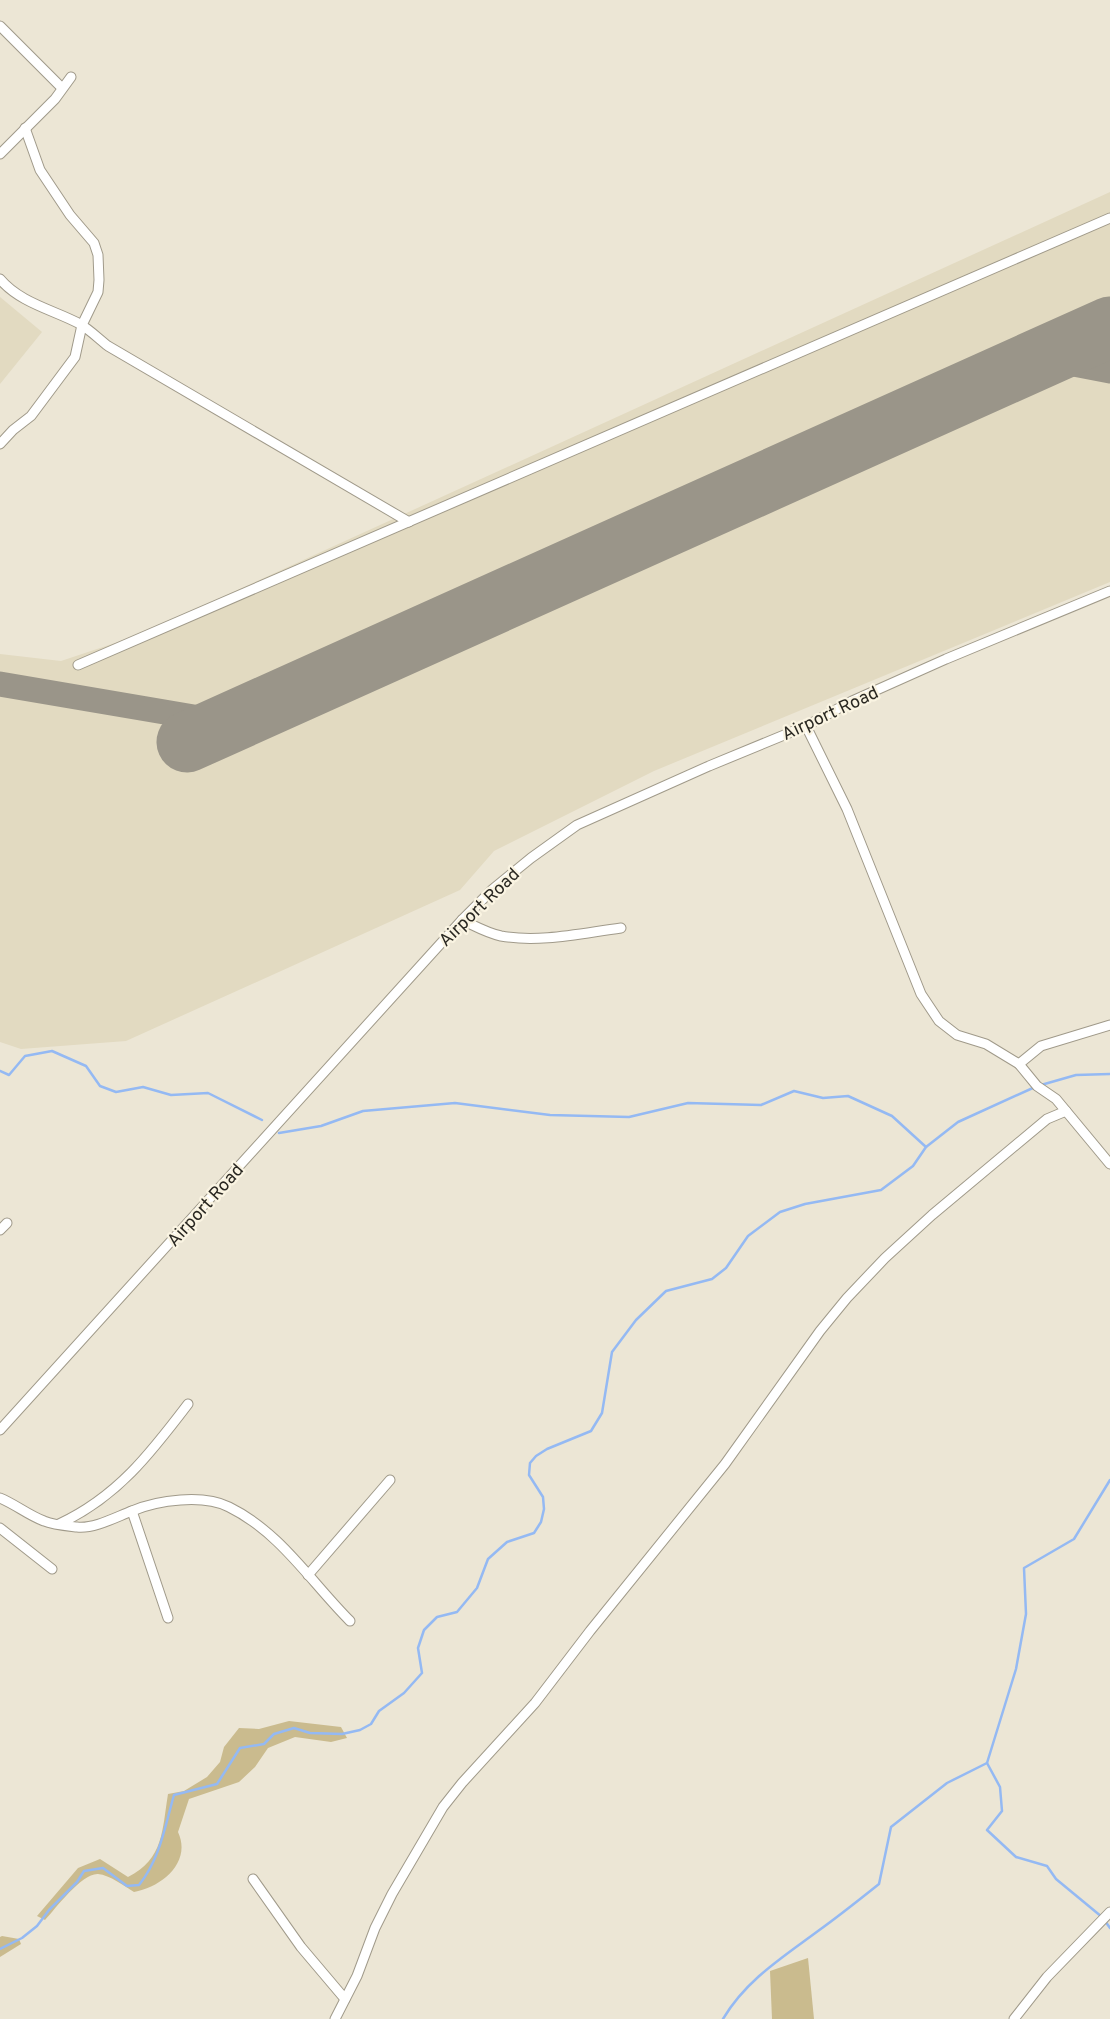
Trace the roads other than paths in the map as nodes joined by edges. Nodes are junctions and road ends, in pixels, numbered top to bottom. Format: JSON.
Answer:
{"nodes":[{"id":1,"x":0,"y":26,"type":"edge"},
{"id":2,"x":71,"y":77,"type":"dead end"},
{"id":3,"x":62,"y":88,"type":"junction"},
{"id":4,"x":25,"y":128,"type":"junction"},
{"id":5,"x":0,"y":154,"type":"edge"},
{"id":6,"x":1110,"y":218,"type":"edge"},
{"id":7,"x":0,"y":279,"type":"edge"},
{"id":8,"x":82,"y":325,"type":"junction"},
{"id":9,"x":0,"y":444,"type":"edge"},
{"id":10,"x":409,"y":522,"type":"junction"},
{"id":11,"x":1110,"y":591,"type":"edge"},
{"id":12,"x":78,"y":665,"type":"dead end"},
{"id":13,"x":806,"y":726,"type":"junction"},
{"id":14,"x":462,"y":920,"type":"junction"},
{"id":15,"x":621,"y":928,"type":"dead end"},
{"id":16,"x":1110,"y":1025,"type":"edge"},
{"id":17,"x":1019,"y":1064,"type":"junction"},
{"id":18,"x":1066,"y":1111,"type":"junction"},
{"id":19,"x":1110,"y":1164,"type":"edge"},
{"id":20,"x":7,"y":1223,"type":"dead end"},
{"id":21,"x":0,"y":1230,"type":"edge"},
{"id":22,"x":188,"y":1404,"type":"dead end"},
{"id":23,"x":0,"y":1430,"type":"edge"},
{"id":24,"x":390,"y":1480,"type":"dead end"},
{"id":25,"x":0,"y":1498,"type":"edge"},
{"id":26,"x":132,"y":1511,"type":"junction"},
{"id":27,"x":59,"y":1524,"type":"junction"},
{"id":28,"x":0,"y":1528,"type":"edge"},
{"id":29,"x":52,"y":1569,"type":"dead end"},
{"id":30,"x":308,"y":1574,"type":"junction"},
{"id":31,"x":168,"y":1618,"type":"dead end"},
{"id":32,"x":350,"y":1621,"type":"dead end"},
{"id":33,"x":253,"y":1879,"type":"dead end"},
{"id":34,"x":1110,"y":1912,"type":"edge"},
{"id":35,"x":345,"y":1999,"type":"junction"},
{"id":36,"x":335,"y":2019,"type":"edge"},
{"id":37,"x":1014,"y":2019,"type":"edge"}],
"edges":[{"from":1,"to":3,"type":"street"},
{"from":2,"to":3,"type":"street"},
{"from":3,"to":4,"type":"street"},
{"from":4,"to":5,"type":"street"},
{"from":4,"to":8,"type":"street"},
{"from":6,"to":10,"type":"street"},
{"from":7,"to":8,"type":"street"},
{"from":8,"to":9,"type":"street"},
{"from":8,"to":10,"type":"street"},
{"from":10,"to":12,"type":"street"},
{"from":11,"to":13,"type":"street","name":"Airport Road"},
{"from":13,"to":14,"type":"street","name":"Airport Road"},
{"from":13,"to":17,"type":"street"},
{"from":14,"to":15,"type":"street"},
{"from":14,"to":23,"type":"street","name":"Airport Road"},
{"from":16,"to":17,"type":"street"},
{"from":17,"to":18,"type":"street"},
{"from":18,"to":19,"type":"street"},
{"from":18,"to":35,"type":"street"},
{"from":20,"to":21,"type":"street"},
{"from":22,"to":27,"type":"street"},
{"from":24,"to":30,"type":"street"},
{"from":25,"to":27,"type":"street"},
{"from":26,"to":27,"type":"street"},
{"from":26,"to":30,"type":"street"},
{"from":26,"to":31,"type":"street"},
{"from":28,"to":29,"type":"street"},
{"from":30,"to":32,"type":"street"},
{"from":33,"to":35,"type":"street"},
{"from":34,"to":37,"type":"street"},
{"from":35,"to":36,"type":"street"}]}
